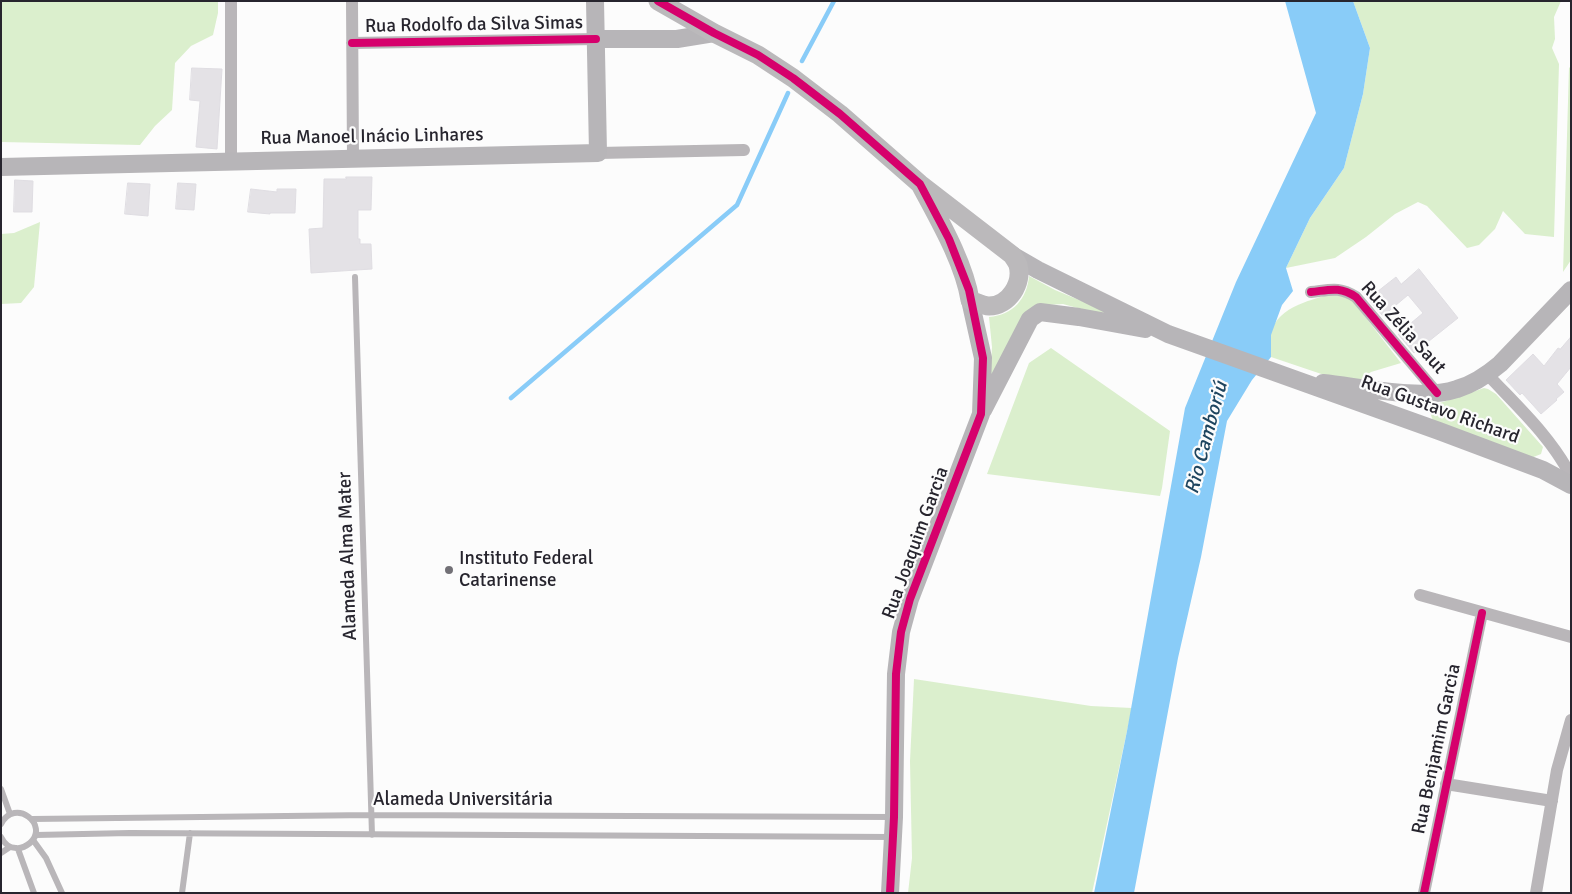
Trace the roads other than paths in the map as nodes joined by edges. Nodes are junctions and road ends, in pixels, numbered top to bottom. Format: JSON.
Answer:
{"nodes":[{"id":1,"x":231,"y":1,"type":"edge"},
{"id":2,"x":352,"y":1,"type":"edge"},
{"id":3,"x":595,"y":1,"type":"edge"},
{"id":4,"x":658,"y":1,"type":"edge"},
{"id":5,"x":714,"y":33,"type":"junction"},
{"id":6,"x":596,"y":39,"type":"junction"},
{"id":7,"x":352,"y":43,"type":"junction"},
{"id":8,"x":744,"y":150,"type":"dead end"},
{"id":9,"x":598,"y":153,"type":"junction"},
{"id":10,"x":353,"y":159,"type":"junction"},
{"id":11,"x":231,"y":162,"type":"junction"},
{"id":12,"x":1,"y":167,"type":"edge"},
{"id":13,"x":920,"y":184,"type":"junction"},
{"id":14,"x":1012,"y":255,"type":"junction"},
{"id":15,"x":355,"y":278,"type":"dead end"},
{"id":16,"x":1571,"y":290,"type":"edge"},
{"id":17,"x":1311,"y":292,"type":"dead end"},
{"id":18,"x":970,"y":300,"type":"junction"},
{"id":19,"x":1168,"y":334,"type":"junction"},
{"id":20,"x":1488,"y":375,"type":"junction"},
{"id":21,"x":1286,"y":376,"type":"junction"},
{"id":22,"x":1432,"y":393,"type":"junction"},
{"id":23,"x":981,"y":414,"type":"junction"},
{"id":24,"x":1571,"y":476,"type":"edge"},
{"id":25,"x":1571,"y":485,"type":"edge"},
{"id":26,"x":1420,"y":595,"type":"dead end"},
{"id":27,"x":1482,"y":613,"type":"junction"},
{"id":28,"x":1571,"y":637,"type":"edge"},
{"id":29,"x":1570,"y":724,"type":"edge"},
{"id":30,"x":1446,"y":784,"type":"junction"},
{"id":31,"x":1,"y":789,"type":"edge"},
{"id":32,"x":1552,"y":801,"type":"junction"},
{"id":33,"x":10,"y":814,"type":"junction"},
{"id":34,"x":371,"y":815,"type":"junction"},
{"id":35,"x":894,"y":817,"type":"junction"},
{"id":36,"x":32,"y":819,"type":"junction"},
{"id":37,"x":2,"y":821,"type":"edge"},
{"id":38,"x":190,"y":833,"type":"junction"},
{"id":39,"x":372,"y":835,"type":"junction"},
{"id":40,"x":893,"y":837,"type":"junction"},
{"id":41,"x":34,"y":838,"type":"junction"},
{"id":42,"x":2,"y":840,"type":"edge"},
{"id":43,"x":10,"y":847,"type":"junction"},
{"id":44,"x":18,"y":849,"type":"junction"},
{"id":45,"x":1,"y":853,"type":"edge"},
{"id":46,"x":34,"y":893,"type":"edge"},
{"id":47,"x":62,"y":893,"type":"edge"},
{"id":48,"x":182,"y":893,"type":"edge"},
{"id":49,"x":890,"y":893,"type":"edge"},
{"id":50,"x":1424,"y":893,"type":"edge"},
{"id":51,"x":1536,"y":893,"type":"edge"}],
"edges":[{"from":1,"to":11,"type":"street"},
{"from":2,"to":7,"type":"street"},
{"from":3,"to":6,"type":"main road"},
{"from":4,"to":5,"type":"main road"},
{"from":5,"to":6,"type":"main road","name":"Rua Rodolfo da Silva Simas"},
{"from":5,"to":13,"type":"main road"},
{"from":6,"to":7,"type":"street","name":"Rua Rodolfo da Silva Simas"},
{"from":6,"to":9,"type":"main road"},
{"from":7,"to":10,"type":"street"},
{"from":8,"to":9,"type":"street","name":"Rua Manoel Inácio Linhares"},
{"from":9,"to":10,"type":"main road","name":"Rua Manoel Inácio Linhares"},
{"from":10,"to":11,"type":"main road","name":"Rua Manoel Inácio Linhares"},
{"from":11,"to":12,"type":"main road","name":"Rua Manoel Inácio Linhares"},
{"from":13,"to":14,"type":"main road"},
{"from":13,"to":18,"type":"main road"},
{"from":14,"to":18,"type":"main road"},
{"from":14,"to":19,"type":"main road","name":"Rua Gustavo Richard"},
{"from":15,"to":34,"type":"lane","name":"Alameda Alma Mater"},
{"from":16,"to":20,"type":"main road","name":"Rua Gustavo Richard"},
{"from":17,"to":22,"type":"street","name":"Rua Zélia Saut"},
{"from":18,"to":23,"type":"main road","name":"Rua Joaquim Garcia"},
{"from":19,"to":21,"type":"main road","name":"Rua Gustavo Richard"},
{"from":19,"to":23,"type":"main road","name":"Rua Gustavo Richard"},
{"from":20,"to":22,"type":"main road","name":"Rua Gustavo Richard"},
{"from":20,"to":24,"type":"street"},
{"from":21,"to":22,"type":"main road","name":"Rua Gustavo Richard"},
{"from":21,"to":25,"type":"main road","name":"Rua Gustavo Richard"},
{"from":23,"to":35,"type":"main road","name":"Rua Joaquim Garcia"},
{"from":26,"to":27,"type":"street"},
{"from":27,"to":28,"type":"street"},
{"from":27,"to":30,"type":"street","name":"Rua Benjamim Garcia"},
{"from":29,"to":32,"type":"street"},
{"from":30,"to":32,"type":"street"},
{"from":30,"to":50,"type":"street","name":"Rua Benjamim Garcia"},
{"from":31,"to":33,"type":"lane"},
{"from":32,"to":51,"type":"street"},
{"from":33,"to":36,"type":"lane","name":"Alameda Universitária"},
{"from":33,"to":37,"type":"lane"},
{"from":34,"to":35,"type":"lane","name":"Alameda Universitária"},
{"from":34,"to":36,"type":"lane","name":"Alameda Universitária"},
{"from":34,"to":39,"type":"lane","name":"Alameda Alma Mater"},
{"from":35,"to":40,"type":"main road","name":"Rua Joaquim Garcia"},
{"from":36,"to":41,"type":"lane"},
{"from":38,"to":39,"type":"lane","name":"Alameda Universitária"},
{"from":38,"to":41,"type":"lane","name":"Alameda Universitária"},
{"from":38,"to":48,"type":"lane"},
{"from":39,"to":40,"type":"lane","name":"Alameda Universitária"},
{"from":40,"to":49,"type":"main road","name":"Rua Joaquim Garcia"},
{"from":41,"to":44,"type":"lane"},
{"from":41,"to":47,"type":"lane"},
{"from":42,"to":43,"type":"lane"},
{"from":43,"to":44,"type":"lane"},
{"from":43,"to":45,"type":"lane"},
{"from":44,"to":46,"type":"lane"}]}
